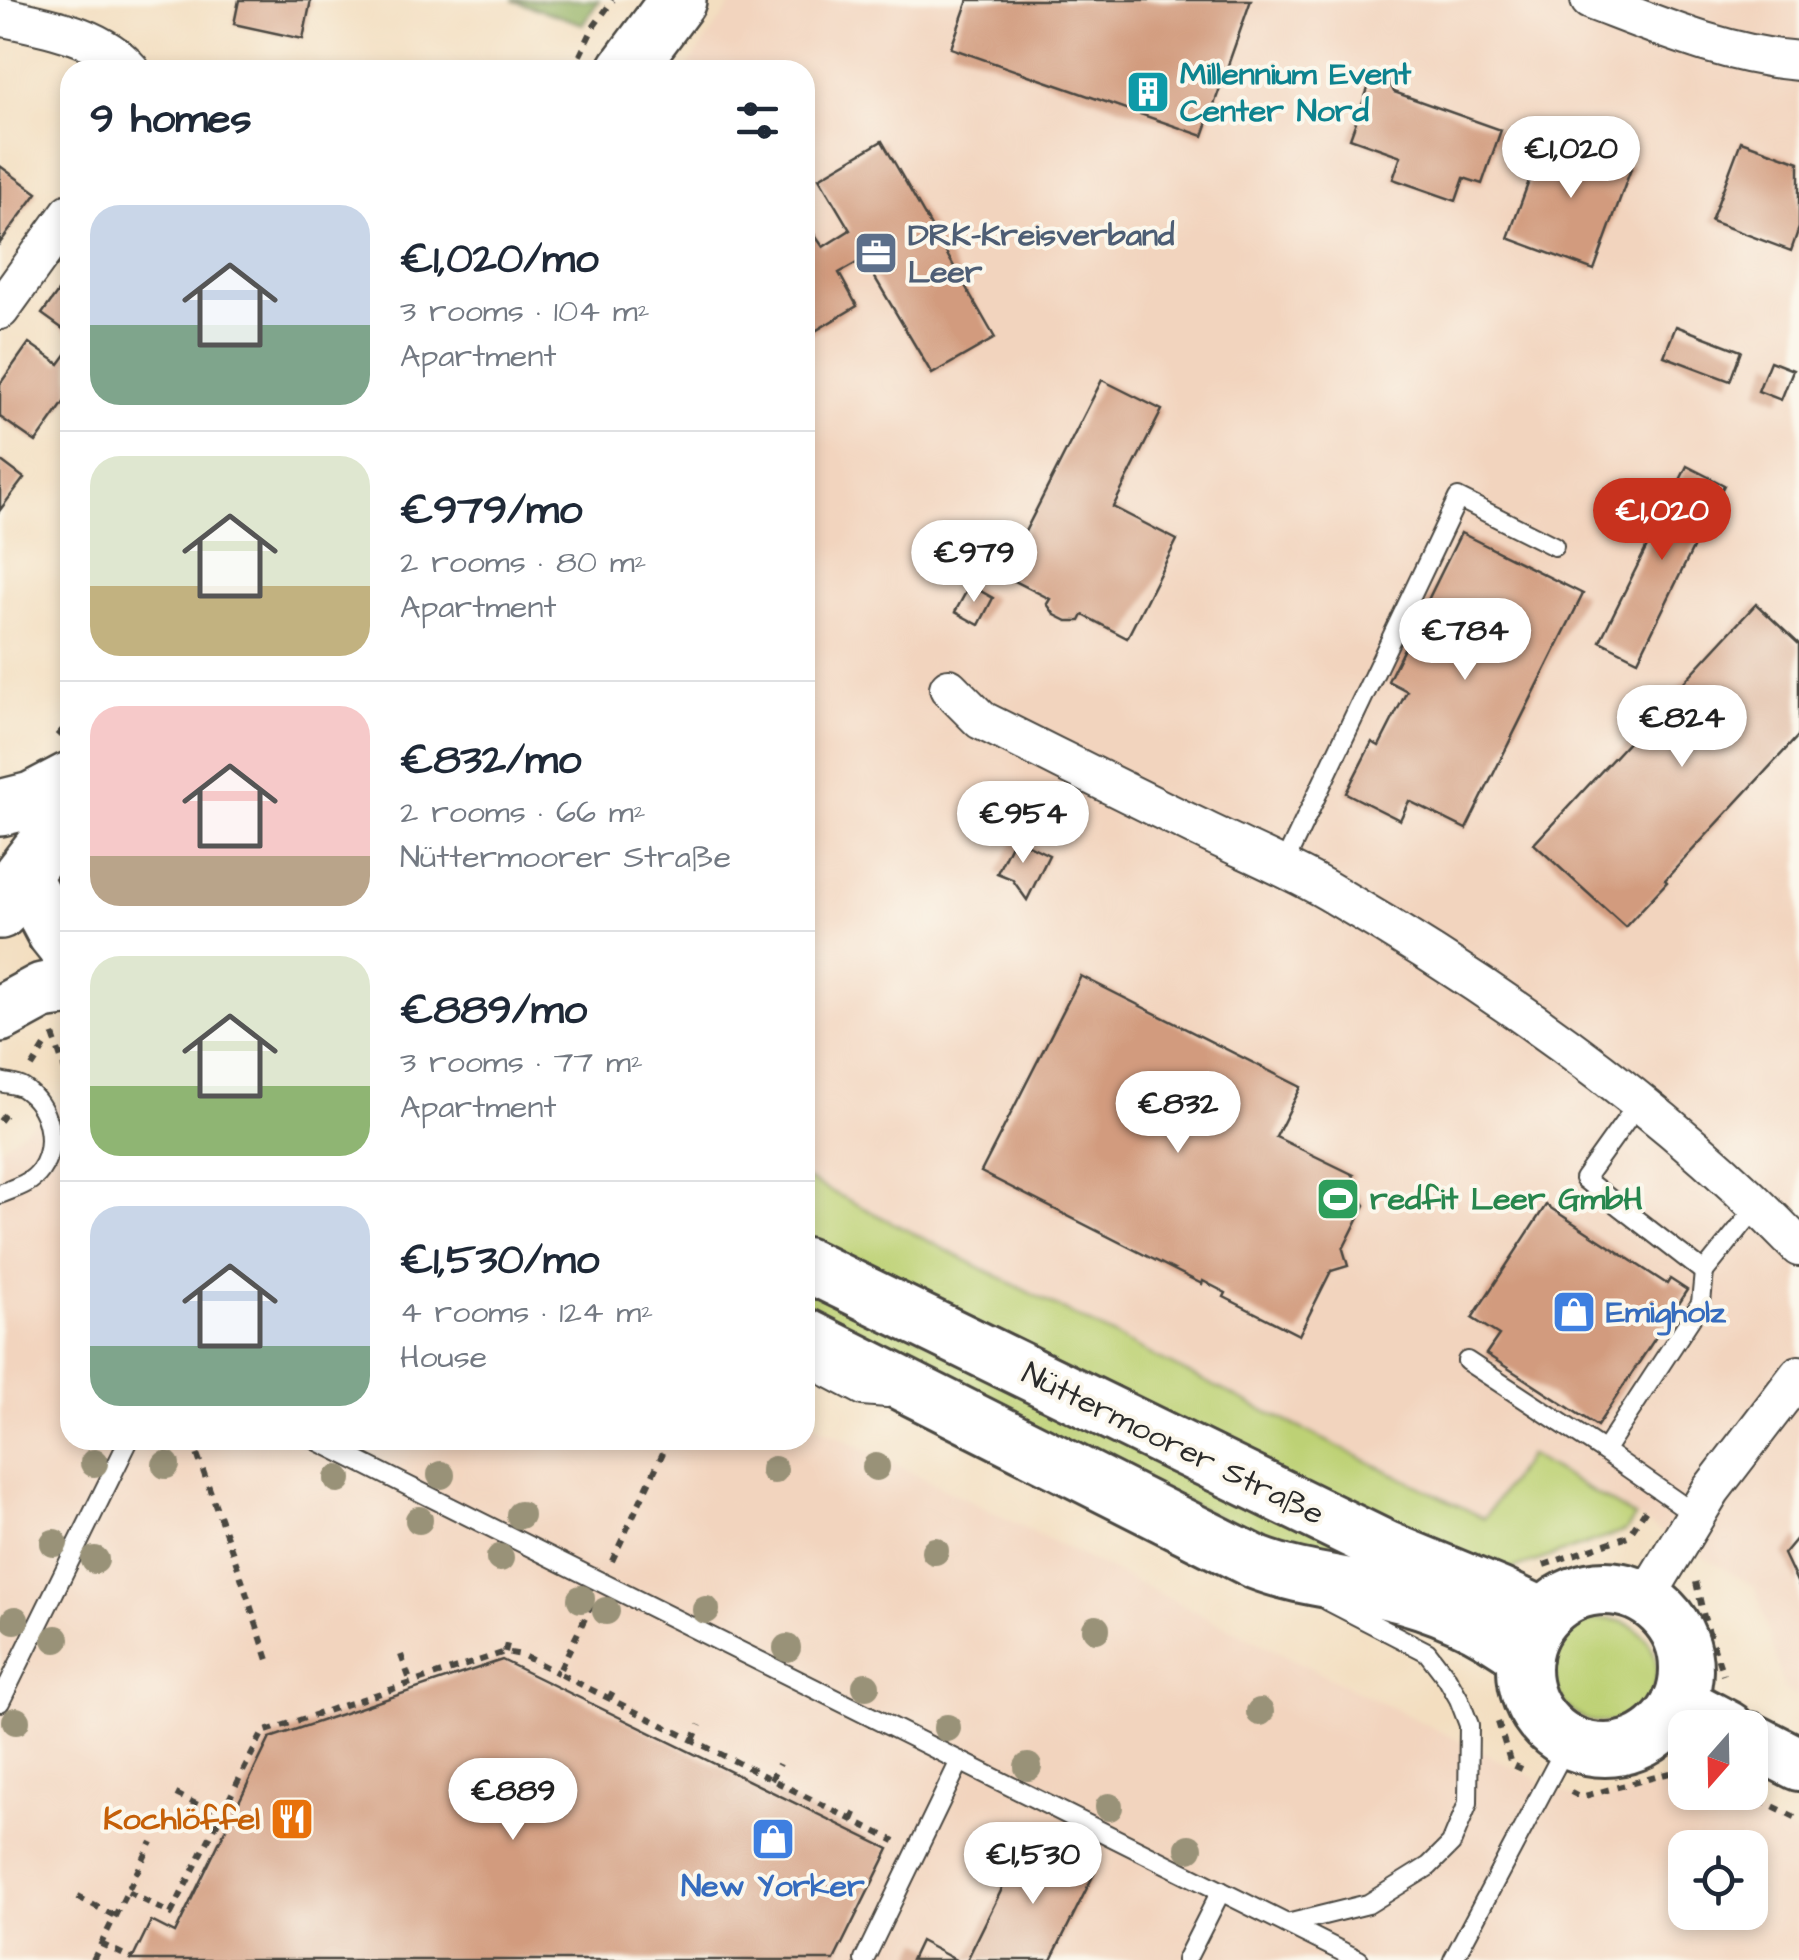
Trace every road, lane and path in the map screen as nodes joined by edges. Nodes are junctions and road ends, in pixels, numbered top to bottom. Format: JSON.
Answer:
{"nodes":[{"id":1,"x":678,"y":0,"type":"edge"},
{"id":2,"x":1590,"y":0,"type":"edge"},
{"id":3,"x":0,"y":16,"type":"edge"},
{"id":4,"x":120,"y":60,"type":"edge"},
{"id":5,"x":633,"y":60,"type":"edge"},
{"id":6,"x":1799,"y":61,"type":"edge"},
{"id":7,"x":60,"y":227,"type":"edge"},
{"id":8,"x":0,"y":310,"type":"edge"},
{"id":9,"x":1554,"y":546,"type":"dead end"},
{"id":10,"x":948,"y":688,"type":"dead end"},
{"id":11,"x":60,"y":785,"type":"edge"},
{"id":12,"x":0,"y":808,"type":"edge"},
{"id":13,"x":60,"y":828,"type":"edge"},
{"id":14,"x":1282,"y":868,"type":"junction"},
{"id":15,"x":23,"y":887,"type":"edge"},
{"id":16,"x":47,"y":996,"type":"edge"},
{"id":17,"x":60,"y":1046,"type":"edge"},
{"id":18,"x":0,"y":1082,"type":"edge"},
{"id":19,"x":20,"y":1086,"type":"junction"},
{"id":20,"x":1639,"y":1102,"type":"junction"},
{"id":21,"x":0,"y":1121,"type":"edge"},
{"id":22,"x":0,"y":1194,"type":"edge"},
{"id":23,"x":1758,"y":1205,"type":"junction"},
{"id":24,"x":1799,"y":1248,"type":"edge"},
{"id":25,"x":815,"y":1269,"type":"edge"},
{"id":26,"x":1704,"y":1272,"type":"junction"},
{"id":27,"x":815,"y":1339,"type":"edge"},
{"id":28,"x":1468,"y":1361,"type":"dead end"},
{"id":29,"x":815,"y":1371,"type":"edge"},
{"id":30,"x":1799,"y":1375,"type":"edge"},
{"id":31,"x":938,"y":1402,"type":"junction"},
{"id":32,"x":125,"y":1450,"type":"edge"},
{"id":33,"x":196,"y":1450,"type":"edge"},
{"id":34,"x":336,"y":1450,"type":"edge"},
{"id":35,"x":664,"y":1450,"type":"edge"},
{"id":36,"x":1604,"y":1450,"type":"junction"},
{"id":37,"x":1696,"y":1515,"type":"junction"},
{"id":38,"x":1628,"y":1536,"type":"dead end"},
{"id":39,"x":1256,"y":1564,"type":"junction"},
{"id":40,"x":1656,"y":1581,"type":"junction"},
{"id":41,"x":602,"y":1583,"type":"junction"},
{"id":42,"x":1534,"y":1636,"type":"junction"},
{"id":43,"x":508,"y":1640,"type":"dead end"},
{"id":44,"x":504,"y":1652,"type":"junction"},
{"id":45,"x":401,"y":1655,"type":"dead end"},
{"id":46,"x":269,"y":1663,"type":"dead end"},
{"id":47,"x":558,"y":1673,"type":"junction"},
{"id":48,"x":410,"y":1683,"type":"junction"},
{"id":49,"x":616,"y":1685,"type":"dead end"},
{"id":50,"x":609,"y":1699,"type":"junction"},
{"id":51,"x":0,"y":1702,"type":"edge"},
{"id":52,"x":1705,"y":1710,"type":"edge"},
{"id":53,"x":1721,"y":1710,"type":"edge"},
{"id":54,"x":1668,"y":1722,"type":"edge"},
{"id":55,"x":700,"y":1726,"type":"dead end"},
{"id":56,"x":693,"y":1740,"type":"junction"},
{"id":57,"x":1568,"y":1741,"type":"junction"},
{"id":58,"x":1768,"y":1748,"type":"edge"},
{"id":59,"x":960,"y":1761,"type":"junction"},
{"id":60,"x":778,"y":1764,"type":"dead end"},
{"id":61,"x":1799,"y":1764,"type":"edge"},
{"id":62,"x":771,"y":1780,"type":"junction"},
{"id":63,"x":176,"y":1794,"type":"dead end"},
{"id":64,"x":1768,"y":1804,"type":"edge"},
{"id":65,"x":858,"y":1806,"type":"dead end"},
{"id":66,"x":220,"y":1816,"type":"junction"},
{"id":67,"x":1799,"y":1819,"type":"edge"},
{"id":68,"x":852,"y":1820,"type":"junction"},
{"id":69,"x":230,"y":1821,"type":"dead end"},
{"id":70,"x":152,"y":1842,"type":"dead end"},
{"id":71,"x":916,"y":1851,"type":"junction"},
{"id":72,"x":1220,"y":1891,"type":"junction"},
{"id":73,"x":128,"y":1892,"type":"junction"},
{"id":74,"x":78,"y":1897,"type":"dead end"},
{"id":75,"x":115,"y":1916,"type":"junction"},
{"id":76,"x":1287,"y":1924,"type":"junction"},
{"id":77,"x":102,"y":1944,"type":"junction"},
{"id":78,"x":133,"y":1959,"type":"edge"},
{"id":79,"x":93,"y":1960,"type":"edge"},
{"id":80,"x":864,"y":1960,"type":"edge"},
{"id":81,"x":1186,"y":1960,"type":"edge"},
{"id":82,"x":1359,"y":1960,"type":"edge"},
{"id":83,"x":1453,"y":1960,"type":"edge"}],
"edges":[{"from":1,"to":5,"type":"main road"},
{"from":2,"to":6,"type":"street"},
{"from":3,"to":4,"type":"street"},
{"from":7,"to":8,"type":"street"},
{"from":9,"to":14,"type":"lane"},
{"from":10,"to":14,"type":"street"},
{"from":11,"to":12,"type":"main road"},
{"from":13,"to":15,"type":"main road"},
{"from":14,"to":20,"type":"street"},
{"from":15,"to":16,"type":"street"},
{"from":16,"to":17,"type":"path"},
{"from":16,"to":19,"type":"path"},
{"from":18,"to":19,"type":"lane"},
{"from":19,"to":21,"type":"path"},
{"from":19,"to":22,"type":"lane"},
{"from":20,"to":23,"type":"street"},
{"from":20,"to":26,"type":"lane"},
{"from":23,"to":24,"type":"street"},
{"from":23,"to":26,"type":"lane"},
{"from":25,"to":42,"type":"street","name":"Nüttermoorer Straße"},
{"from":26,"to":36,"type":"lane"},
{"from":27,"to":31,"type":"street","name":"Nüttermoorer Straße"},
{"from":28,"to":36,"type":"lane"},
{"from":29,"to":31,"type":"lane"},
{"from":30,"to":37,"type":"street"},
{"from":31,"to":39,"type":"street","name":"Nüttermoorer Straße"},
{"from":32,"to":51,"type":"lane"},
{"from":33,"to":46,"type":"path"},
{"from":34,"to":41,"type":"lane"},
{"from":35,"to":41,"type":"path"},
{"from":36,"to":37,"type":"lane"},
{"from":37,"to":40,"type":"street"},
{"from":38,"to":40,"type":"path"},
{"from":39,"to":42,"type":"street","name":"Nüttermoorer Straße"},
{"from":39,"to":76,"type":"lane","name":"Nüttermoorer Straße"},
{"from":40,"to":42,"type":"street"},
{"from":40,"to":52,"type":"street"},
{"from":40,"to":53,"type":"path"},
{"from":41,"to":47,"type":"path"},
{"from":41,"to":59,"type":"lane"},
{"from":42,"to":57,"type":"street"},
{"from":43,"to":44,"type":"path"},
{"from":44,"to":47,"type":"path"},
{"from":44,"to":48,"type":"path"},
{"from":45,"to":48,"type":"path"},
{"from":47,"to":50,"type":"path"},
{"from":48,"to":66,"type":"path"},
{"from":49,"to":50,"type":"path"},
{"from":50,"to":56,"type":"path"},
{"from":54,"to":57,"type":"street"},
{"from":55,"to":56,"type":"path"},
{"from":56,"to":62,"type":"path"},
{"from":57,"to":83,"type":"lane"},
{"from":58,"to":61,"type":"street"},
{"from":59,"to":71,"type":"lane"},
{"from":59,"to":72,"type":"lane"},
{"from":60,"to":62,"type":"path"},
{"from":62,"to":68,"type":"path"},
{"from":63,"to":66,"type":"path"},
{"from":64,"to":67,"type":"path"},
{"from":65,"to":68,"type":"path"},
{"from":66,"to":69,"type":"path"},
{"from":66,"to":73,"type":"path"},
{"from":68,"to":71,"type":"path"},
{"from":70,"to":73,"type":"path"},
{"from":71,"to":80,"type":"lane"},
{"from":72,"to":76,"type":"lane"},
{"from":72,"to":81,"type":"lane"},
{"from":73,"to":75,"type":"path"},
{"from":74,"to":75,"type":"path"},
{"from":75,"to":77,"type":"path"},
{"from":76,"to":82,"type":"lane"},
{"from":77,"to":78,"type":"path"},
{"from":77,"to":79,"type":"path"}]}
